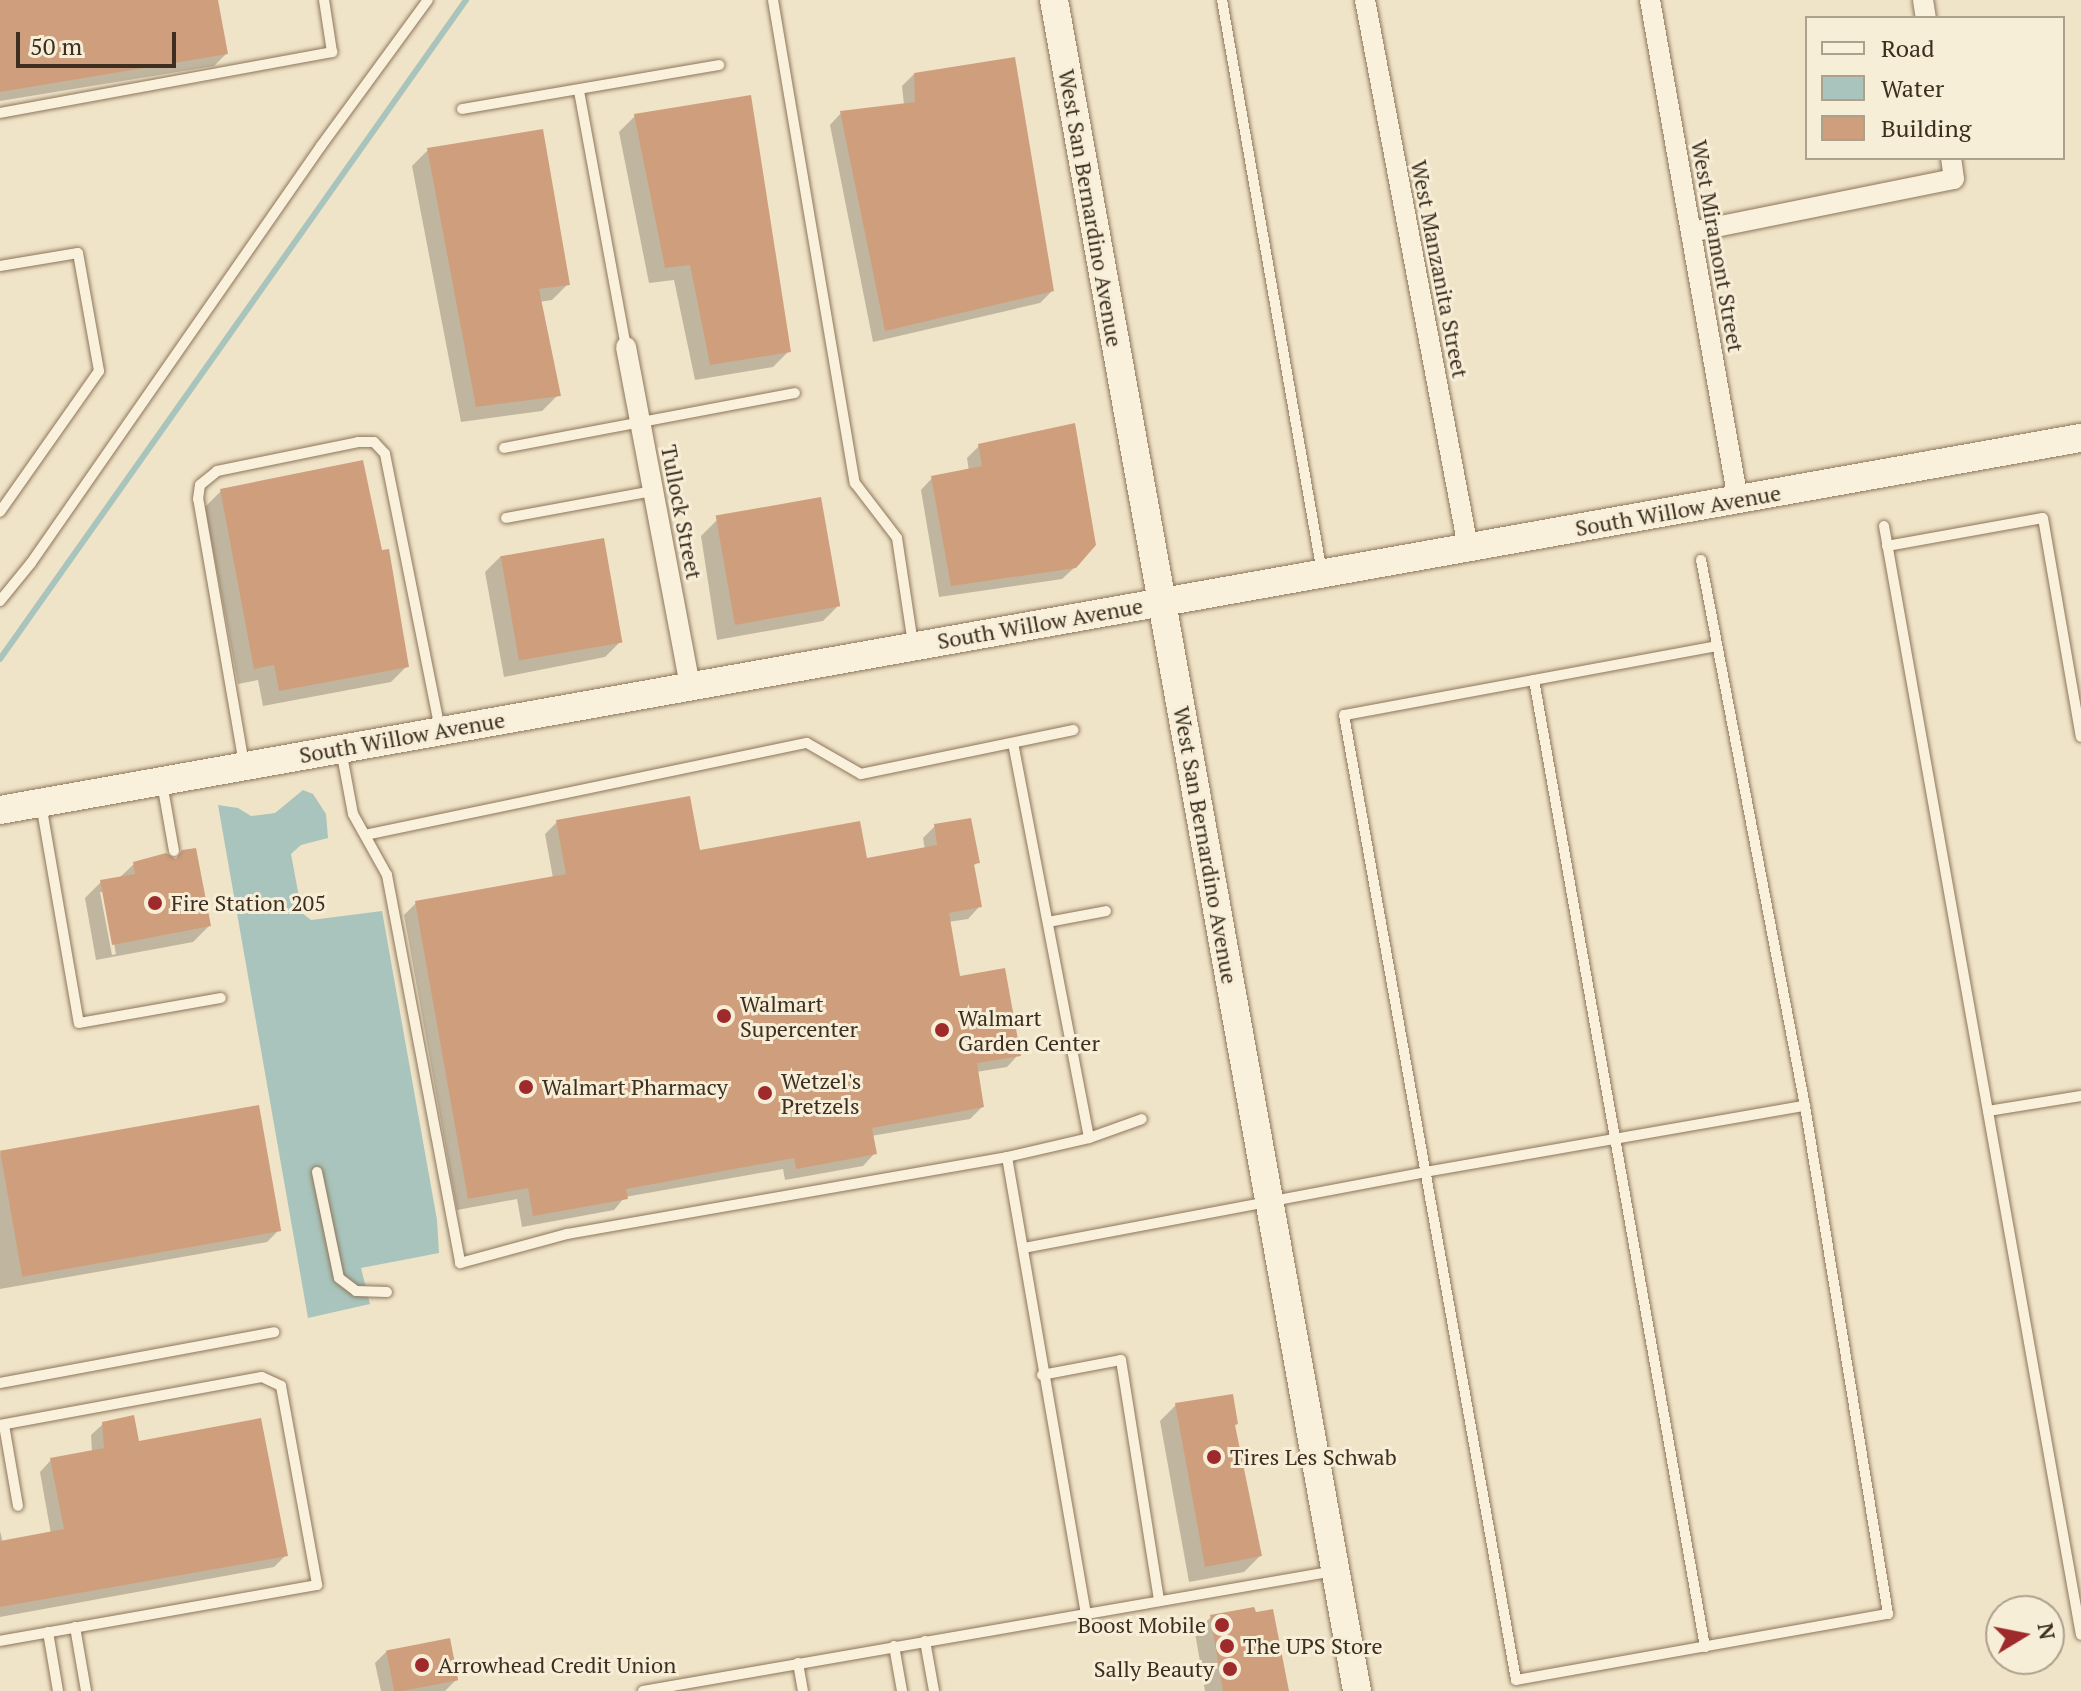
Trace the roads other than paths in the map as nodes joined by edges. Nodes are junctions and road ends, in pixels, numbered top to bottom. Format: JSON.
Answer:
{"nodes":[{"id":1,"x":324,"y":0,"type":"edge"},
{"id":2,"x":428,"y":0,"type":"edge"},
{"id":3,"x":773,"y":0,"type":"edge"},
{"id":4,"x":1054,"y":0,"type":"edge"},
{"id":5,"x":1222,"y":0,"type":"edge"},
{"id":6,"x":1365,"y":0,"type":"edge"},
{"id":7,"x":1650,"y":0,"type":"edge"},
{"id":8,"x":719,"y":65,"type":"dead end"},
{"id":9,"x":579,"y":91,"type":"junction"},
{"id":10,"x":462,"y":109,"type":"dead end"},
{"id":11,"x":0,"y":113,"type":"edge"},
{"id":12,"x":1951,"y":160,"type":"edge"},
{"id":13,"x":1691,"y":232,"type":"junction"},
{"id":14,"x":0,"y":266,"type":"edge"},
{"id":15,"x":626,"y":347,"type":"joint"},
{"id":16,"x":795,"y":393,"type":"dead end"},
{"id":17,"x":640,"y":421,"type":"junction"},
{"id":18,"x":2081,"y":438,"type":"edge"},
{"id":19,"x":504,"y":448,"type":"dead end"},
{"id":20,"x":653,"y":491,"type":"junction"},
{"id":21,"x":1738,"y":500,"type":"junction"},
{"id":22,"x":0,"y":512,"type":"edge"},
{"id":23,"x":506,"y":518,"type":"dead end"},
{"id":24,"x":1884,"y":526,"type":"dead end"},
{"id":25,"x":1887,"y":546,"type":"junction"},
{"id":26,"x":1468,"y":547,"type":"junction"},
{"id":27,"x":1701,"y":560,"type":"dead end"},
{"id":28,"x":1322,"y":573,"type":"junction"},
{"id":29,"x":0,"y":601,"type":"edge"},
{"id":30,"x":1161,"y":601,"type":"junction"},
{"id":31,"x":913,"y":646,"type":"junction"},
{"id":32,"x":1717,"y":646,"type":"junction"},
{"id":33,"x":1534,"y":680,"type":"junction"},
{"id":34,"x":690,"y":686,"type":"junction"},
{"id":35,"x":1074,"y":730,"type":"dead end"},
{"id":36,"x":440,"y":731,"type":"junction"},
{"id":37,"x":2081,"y":737,"type":"edge"},
{"id":38,"x":1013,"y":743,"type":"junction"},
{"id":39,"x":341,"y":749,"type":"junction"},
{"id":40,"x":244,"y":766,"type":"junction"},
{"id":41,"x":161,"y":781,"type":"junction"},
{"id":42,"x":41,"y":802,"type":"junction"},
{"id":43,"x":0,"y":810,"type":"edge"},
{"id":44,"x":365,"y":835,"type":"junction"},
{"id":45,"x":174,"y":851,"type":"dead end"},
{"id":46,"x":1106,"y":911,"type":"dead end"},
{"id":47,"x":1048,"y":922,"type":"junction"},
{"id":48,"x":221,"y":998,"type":"dead end"},
{"id":49,"x":2081,"y":1096,"type":"edge"},
{"id":50,"x":1805,"y":1106,"type":"junction"},
{"id":51,"x":1988,"y":1111,"type":"junction"},
{"id":52,"x":1142,"y":1119,"type":"dead end"},
{"id":53,"x":1089,"y":1138,"type":"junction"},
{"id":54,"x":1618,"y":1138,"type":"junction"},
{"id":55,"x":1007,"y":1157,"type":"junction"},
{"id":56,"x":317,"y":1172,"type":"dead end"},
{"id":57,"x":1425,"y":1172,"type":"junction"},
{"id":58,"x":1271,"y":1203,"type":"junction"},
{"id":59,"x":1024,"y":1248,"type":"junction"},
{"id":60,"x":387,"y":1292,"type":"dead end"},
{"id":61,"x":274,"y":1332,"type":"dead end"},
{"id":62,"x":1042,"y":1375,"type":"junction"},
{"id":63,"x":0,"y":1383,"type":"edge"},
{"id":64,"x":2,"y":1425,"type":"edge"},
{"id":65,"x":18,"y":1506,"type":"dead end"},
{"id":66,"x":1336,"y":1571,"type":"junction"},
{"id":67,"x":1159,"y":1601,"type":"junction"},
{"id":68,"x":1086,"y":1613,"type":"junction"},
{"id":69,"x":75,"y":1627,"type":"junction"},
{"id":70,"x":48,"y":1632,"type":"junction"},
{"id":71,"x":2081,"y":1635,"type":"edge"},
{"id":72,"x":0,"y":1641,"type":"edge"},
{"id":73,"x":925,"y":1641,"type":"junction"},
{"id":74,"x":894,"y":1646,"type":"junction"},
{"id":75,"x":1705,"y":1647,"type":"junction"},
{"id":76,"x":798,"y":1663,"type":"junction"},
{"id":77,"x":687,"y":1687,"type":"edge"},
{"id":78,"x":58,"y":1691,"type":"edge"},
{"id":79,"x":86,"y":1691,"type":"edge"},
{"id":80,"x":643,"y":1691,"type":"edge"},
{"id":81,"x":803,"y":1691,"type":"edge"},
{"id":82,"x":902,"y":1691,"type":"edge"},
{"id":83,"x":934,"y":1691,"type":"edge"},
{"id":84,"x":1357,"y":1691,"type":"edge"}],
"edges":[{"from":1,"to":11,"type":"lane"},
{"from":2,"to":29,"type":"lane"},
{"from":3,"to":31,"type":"lane"},
{"from":4,"to":30,"type":"street","name":"West San Bernardino Avenue"},
{"from":5,"to":28,"type":"lane"},
{"from":6,"to":26,"type":"street","name":"West Manzanita Street"},
{"from":7,"to":13,"type":"street","name":"West Miramont Street"},
{"from":8,"to":9,"type":"lane"},
{"from":9,"to":10,"type":"lane"},
{"from":9,"to":15,"type":"lane"},
{"from":12,"to":13,"type":"street"},
{"from":13,"to":21,"type":"street","name":"West Miramont Street"},
{"from":14,"to":22,"type":"lane"},
{"from":15,"to":17,"type":"street","name":"Tullock Street"},
{"from":16,"to":17,"type":"lane"},
{"from":17,"to":19,"type":"lane"},
{"from":17,"to":20,"type":"street","name":"Tullock Street"},
{"from":18,"to":21,"type":"street","name":"South Willow Avenue"},
{"from":20,"to":23,"type":"lane"},
{"from":20,"to":34,"type":"street","name":"Tullock Street"},
{"from":21,"to":26,"type":"street","name":"South Willow Avenue"},
{"from":24,"to":25,"type":"lane"},
{"from":25,"to":37,"type":"lane"},
{"from":25,"to":51,"type":"lane"},
{"from":26,"to":28,"type":"street","name":"South Willow Avenue"},
{"from":27,"to":32,"type":"lane"},
{"from":28,"to":30,"type":"street","name":"South Willow Avenue"},
{"from":30,"to":31,"type":"street","name":"South Willow Avenue"},
{"from":30,"to":58,"type":"street","name":"West San Bernardino Avenue"},
{"from":31,"to":34,"type":"street","name":"South Willow Avenue"},
{"from":32,"to":33,"type":"lane"},
{"from":32,"to":50,"type":"lane"},
{"from":33,"to":54,"type":"lane"},
{"from":33,"to":57,"type":"lane"},
{"from":34,"to":36,"type":"street","name":"South Willow Avenue"},
{"from":35,"to":38,"type":"lane"},
{"from":36,"to":39,"type":"street","name":"South Willow Avenue"},
{"from":36,"to":40,"type":"lane"},
{"from":38,"to":44,"type":"lane"},
{"from":38,"to":47,"type":"lane"},
{"from":39,"to":40,"type":"street","name":"South Willow Avenue"},
{"from":39,"to":44,"type":"lane"},
{"from":40,"to":41,"type":"street","name":"South Willow Avenue"},
{"from":41,"to":42,"type":"street","name":"South Willow Avenue"},
{"from":41,"to":45,"type":"lane"},
{"from":42,"to":43,"type":"street","name":"South Willow Avenue"},
{"from":42,"to":48,"type":"lane"},
{"from":44,"to":55,"type":"lane"},
{"from":46,"to":47,"type":"lane"},
{"from":47,"to":53,"type":"lane"},
{"from":49,"to":51,"type":"lane"},
{"from":50,"to":54,"type":"lane"},
{"from":50,"to":75,"type":"lane"},
{"from":51,"to":71,"type":"lane"},
{"from":52,"to":53,"type":"lane"},
{"from":53,"to":55,"type":"lane"},
{"from":54,"to":57,"type":"lane"},
{"from":54,"to":75,"type":"lane"},
{"from":55,"to":59,"type":"lane"},
{"from":56,"to":60,"type":"lane"},
{"from":57,"to":58,"type":"lane"},
{"from":57,"to":75,"type":"lane"},
{"from":58,"to":59,"type":"lane"},
{"from":58,"to":66,"type":"street","name":"West San Bernardino Avenue"},
{"from":59,"to":62,"type":"lane"},
{"from":61,"to":63,"type":"lane"},
{"from":62,"to":67,"type":"lane"},
{"from":62,"to":68,"type":"lane"},
{"from":64,"to":65,"type":"lane"},
{"from":64,"to":69,"type":"lane"},
{"from":66,"to":67,"type":"lane"},
{"from":66,"to":84,"type":"street","name":"West San Bernardino Avenue"},
{"from":67,"to":68,"type":"lane"},
{"from":68,"to":73,"type":"lane"},
{"from":69,"to":70,"type":"lane"},
{"from":69,"to":79,"type":"lane"},
{"from":70,"to":72,"type":"lane"},
{"from":70,"to":78,"type":"lane"},
{"from":73,"to":74,"type":"lane"},
{"from":73,"to":83,"type":"lane"},
{"from":74,"to":76,"type":"lane"},
{"from":74,"to":82,"type":"lane"},
{"from":76,"to":77,"type":"lane"},
{"from":76,"to":81,"type":"lane"},
{"from":77,"to":80,"type":"lane"}]}
